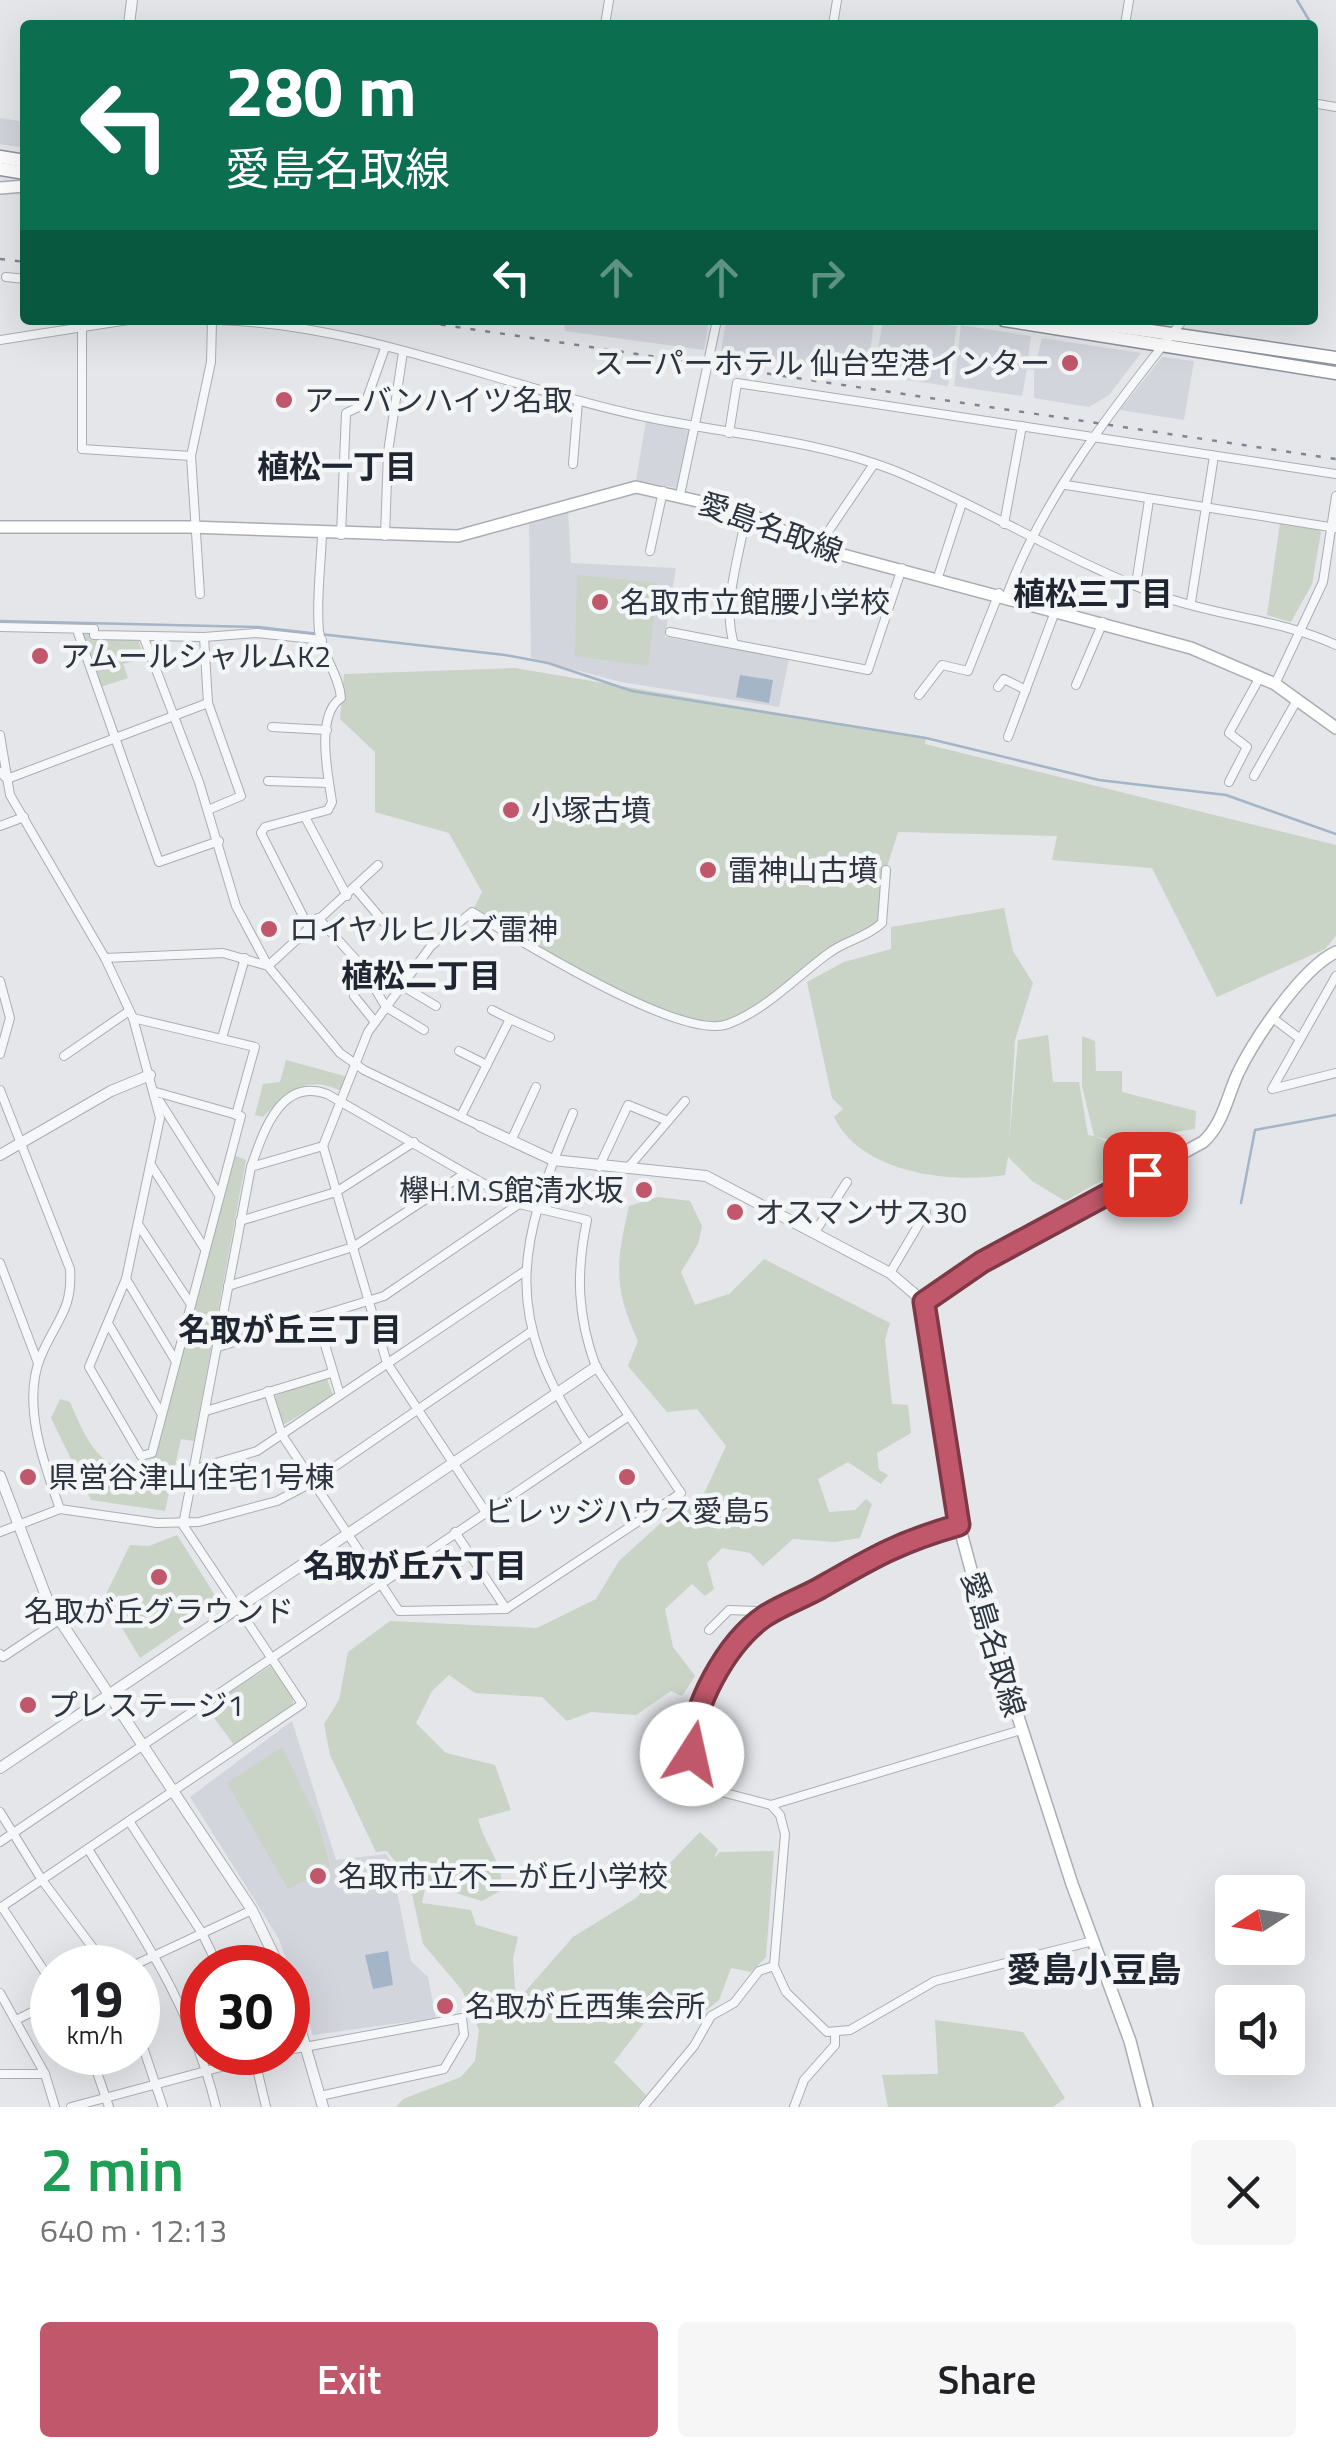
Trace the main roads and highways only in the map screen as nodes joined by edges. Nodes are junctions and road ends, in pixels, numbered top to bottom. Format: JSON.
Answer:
{"nodes":[{"id":1,"x":1046,"y":325,"type":"edge"},
{"id":2,"x":1099,"y":325,"type":"edge"},
{"id":3,"x":1170,"y":340,"type":"junction"},
{"id":4,"x":1336,"y":358,"type":"edge"},
{"id":5,"x":1336,"y":373,"type":"edge"},
{"id":6,"x":0,"y":527,"type":"edge"},
{"id":7,"x":1336,"y":728,"type":"edge"},
{"id":8,"x":1336,"y":952,"type":"edge"},
{"id":9,"x":1147,"y":2107,"type":"edge"}],
"edges":[{"from":1,"to":3,"type":"highway"},
{"from":2,"to":3,"type":"highway"},
{"from":3,"to":4,"type":"highway"},
{"from":3,"to":5,"type":"highway"},
{"from":6,"to":7,"type":"main road","name":"愛島名取線"},
{"from":8,"to":9,"type":"main road","name":"愛島名取線"}]}
